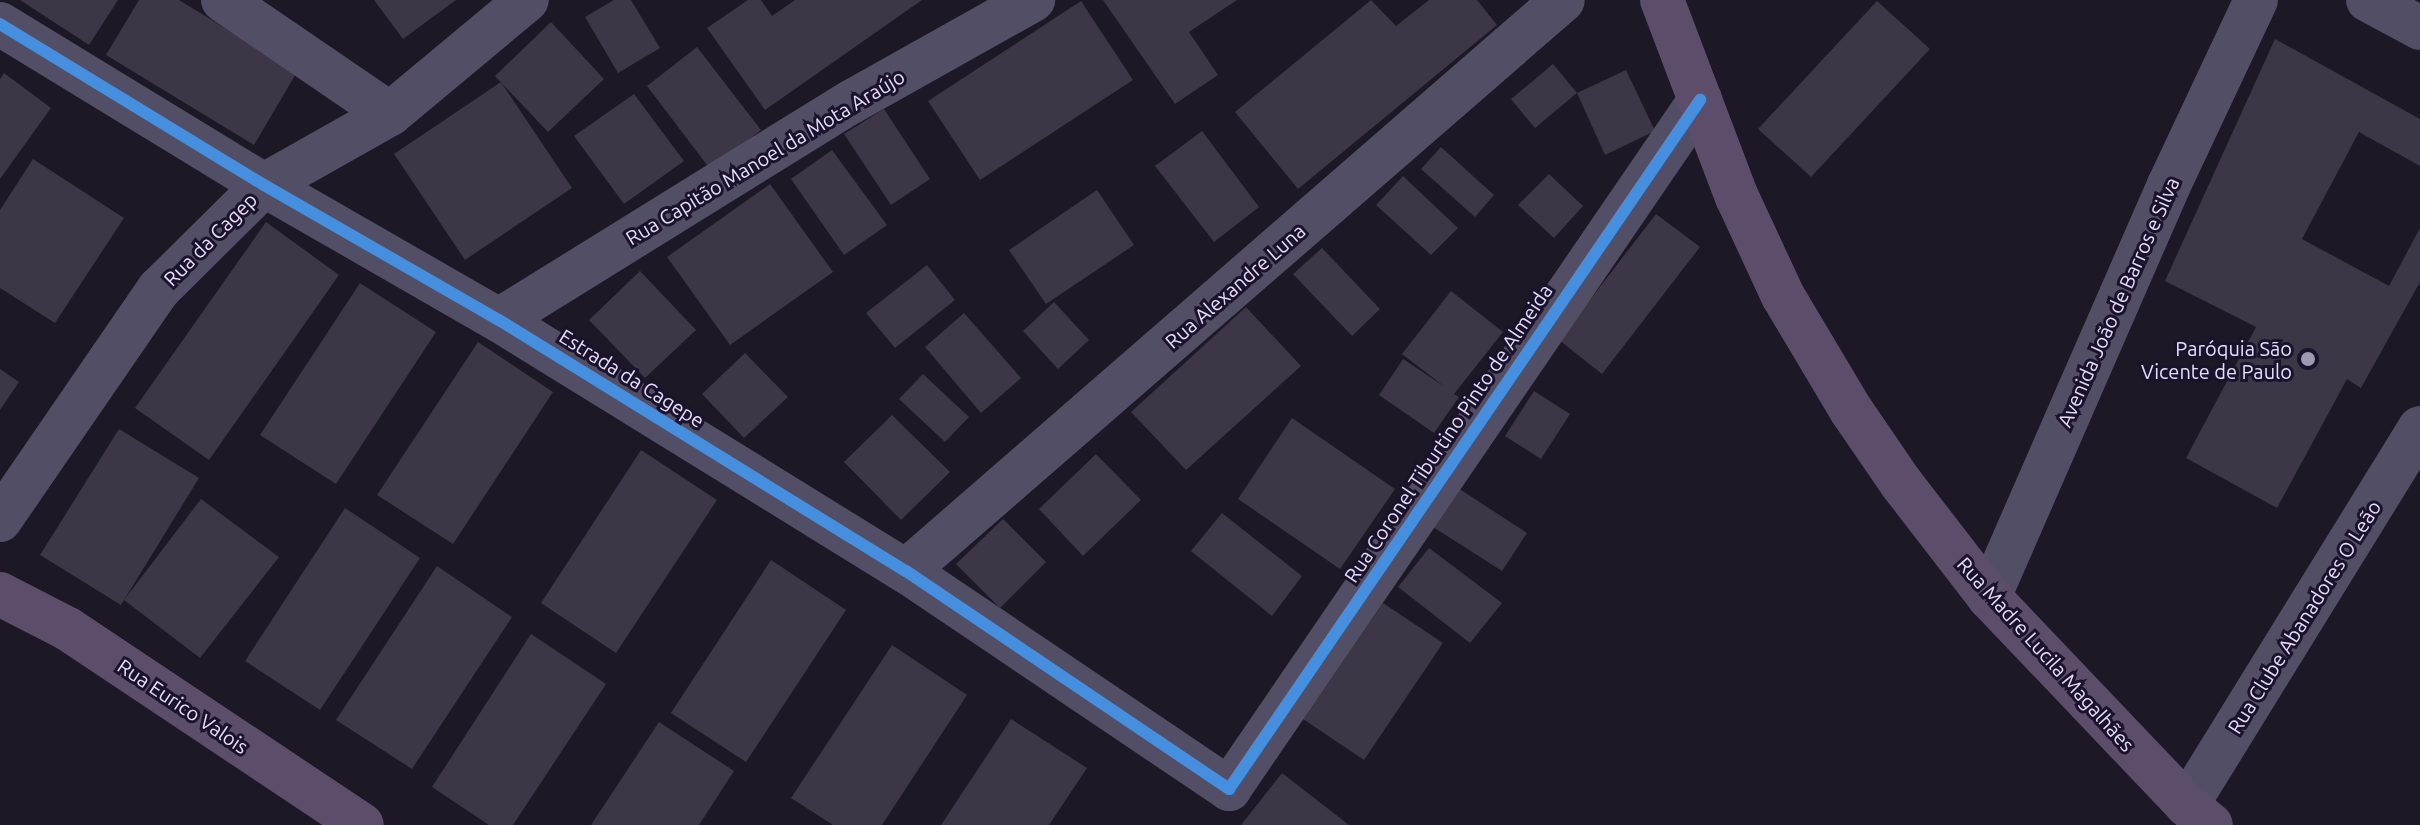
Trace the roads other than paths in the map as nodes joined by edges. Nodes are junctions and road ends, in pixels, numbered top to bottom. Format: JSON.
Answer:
{"nodes":[{"id":1,"x":223,"y":0,"type":"edge"},
{"id":2,"x":527,"y":0,"type":"edge"},
{"id":3,"x":1033,"y":0,"type":"edge"},
{"id":4,"x":1563,"y":0,"type":"edge"},
{"id":5,"x":1662,"y":0,"type":"edge"},
{"id":6,"x":2368,"y":0,"type":"edge"},
{"id":7,"x":2251,"y":3,"type":"edge"},
{"id":8,"x":0,"y":24,"type":"edge"},
{"id":9,"x":2420,"y":28,"type":"edge"},
{"id":10,"x":1700,"y":100,"type":"junction"},
{"id":11,"x":390,"y":114,"type":"junction"},
{"id":12,"x":264,"y":185,"type":"junction"},
{"id":13,"x":499,"y":320,"type":"junction"},
{"id":14,"x":2420,"y":428,"type":"edge"},
{"id":15,"x":0,"y":520,"type":"edge"},
{"id":16,"x":906,"y":571,"type":"junction"},
{"id":17,"x":0,"y":594,"type":"edge"},
{"id":18,"x":1989,"y":597,"type":"junction"},
{"id":19,"x":1229,"y":789,"type":"joint"},
{"id":20,"x":2199,"y":815,"type":"edge"},
{"id":21,"x":362,"y":825,"type":"edge"}],
"edges":[{"from":1,"to":11,"type":"street"},
{"from":2,"to":11,"type":"street","name":"Rua da Cagep"},
{"from":3,"to":13,"type":"street","name":"Rua Capitão Manoel da Mota Araújo"},
{"from":4,"to":16,"type":"street","name":"Rua Alexandre Luna"},
{"from":5,"to":10,"type":"main road","name":"Rua Madre Lucila Magalhães"},
{"from":6,"to":9,"type":"street"},
{"from":7,"to":18,"type":"street","name":"Avenida João de Barros e Silva"},
{"from":8,"to":12,"type":"street","name":"Estrada da Cagepe"},
{"from":10,"to":18,"type":"main road","name":"Rua Madre Lucila Magalhães"},
{"from":10,"to":19,"type":"street","name":"Rua Coronel Tiburtino Pinto de Almeida"},
{"from":11,"to":12,"type":"street","name":"Rua da Cagep"},
{"from":12,"to":13,"type":"street","name":"Estrada da Cagepe"},
{"from":12,"to":15,"type":"street","name":"Rua da Cagep"},
{"from":13,"to":16,"type":"street","name":"Estrada da Cagepe"},
{"from":14,"to":20,"type":"street","name":"Rua Clube Abanadores O Leão"},
{"from":16,"to":19,"type":"street","name":"Estrada da Cagepe"},
{"from":17,"to":21,"type":"main road","name":"Rua Eurico Valois"},
{"from":18,"to":20,"type":"main road","name":"Rua Madre Lucila Magalhães"}]}
